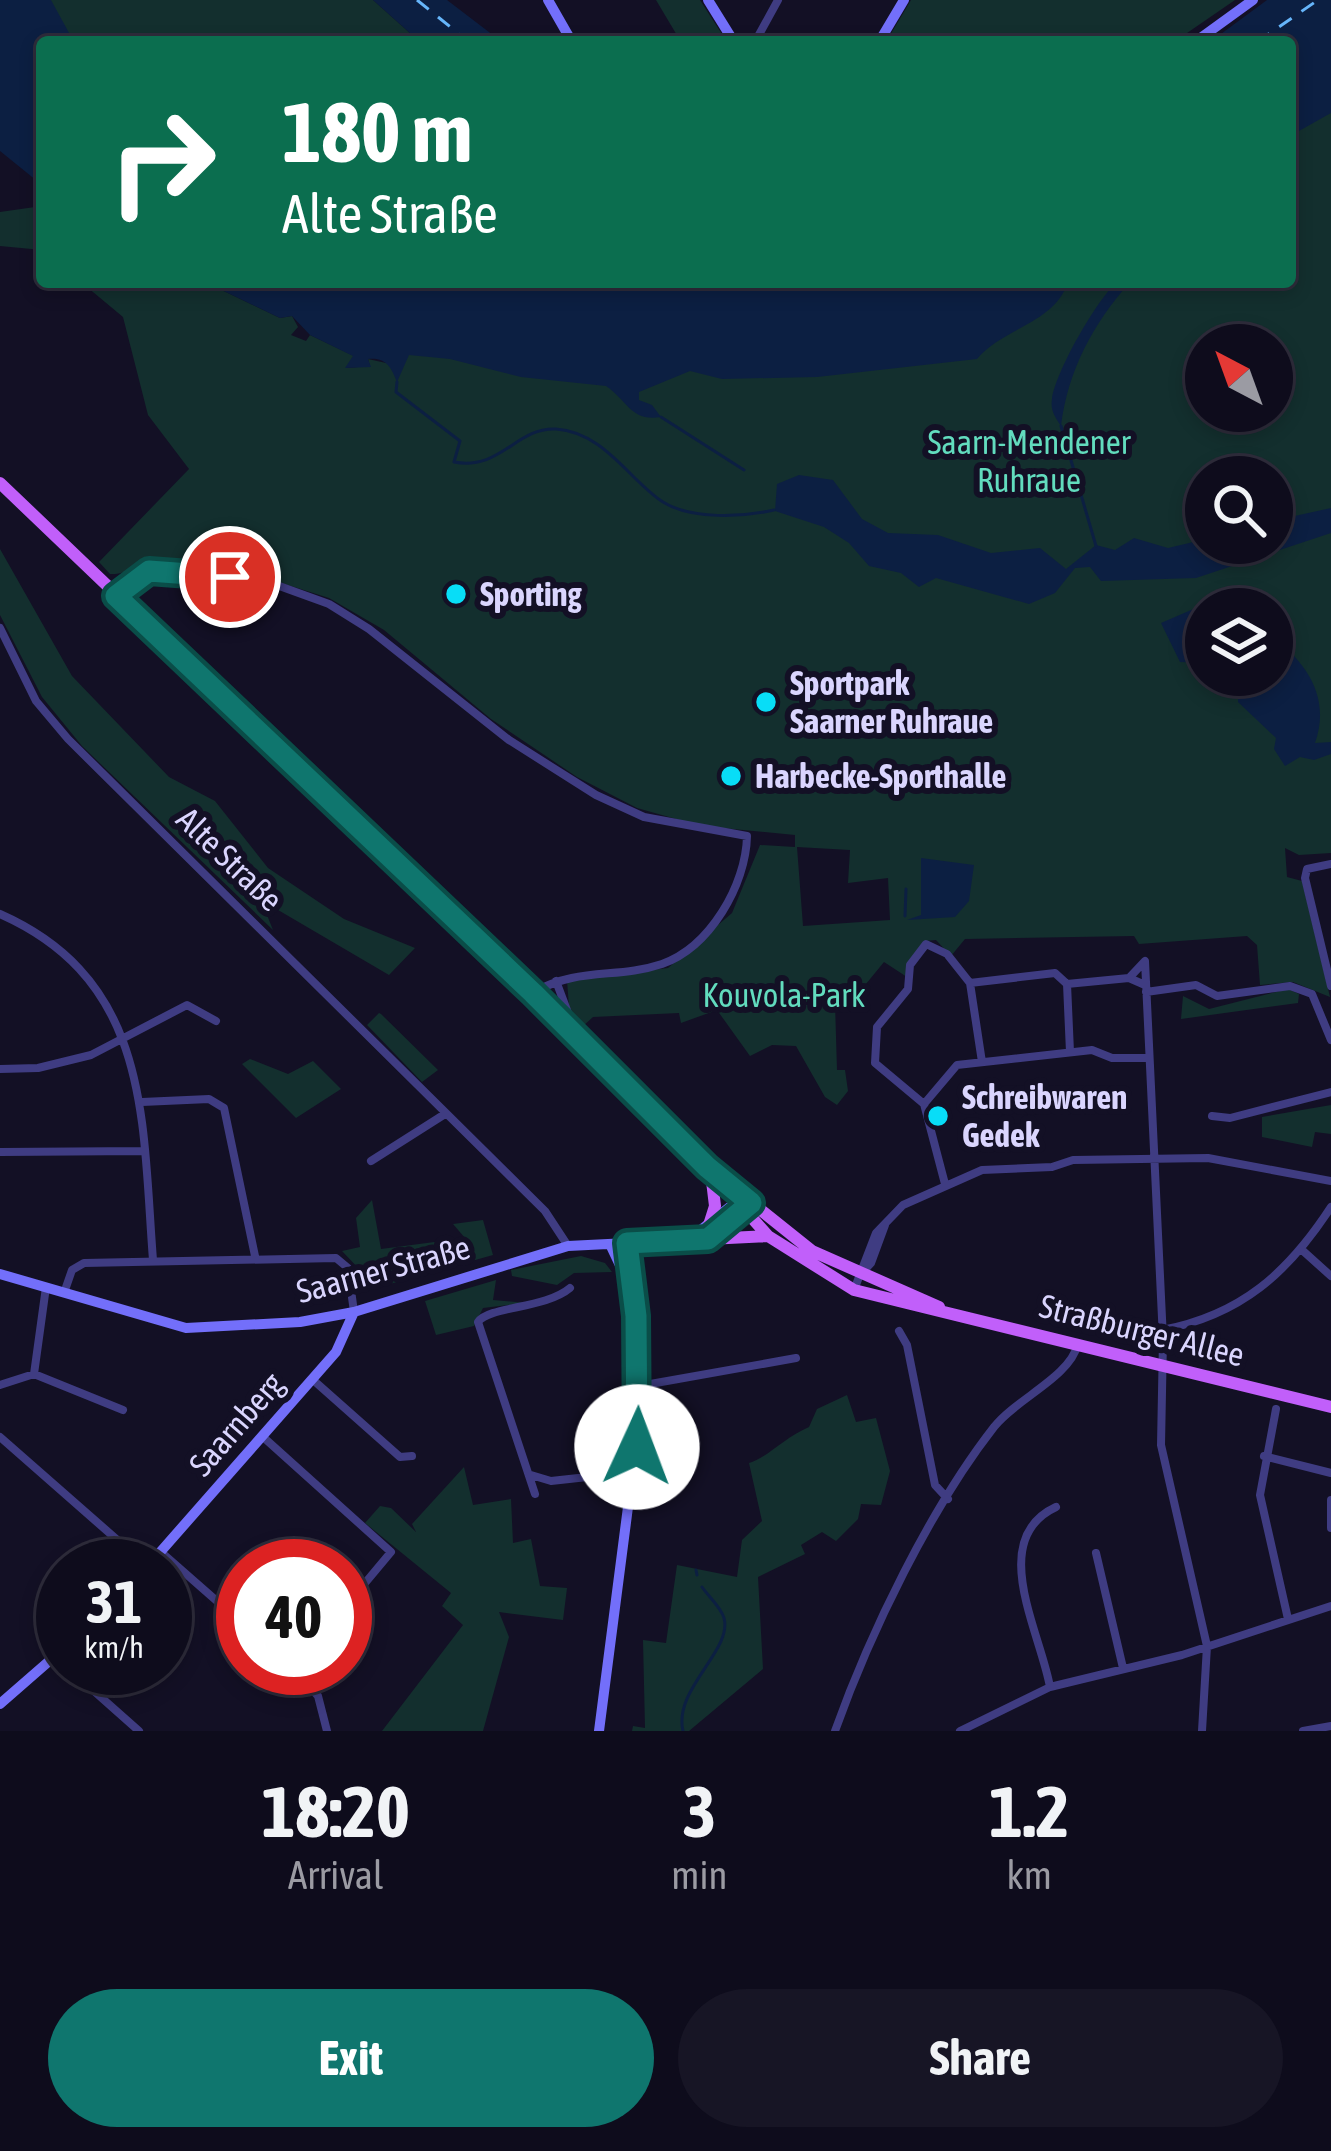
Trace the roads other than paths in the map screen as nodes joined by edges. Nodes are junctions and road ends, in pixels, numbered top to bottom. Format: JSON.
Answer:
{"nodes":[{"id":1,"x":548,"y":0,"type":"edge"},
{"id":2,"x":708,"y":0,"type":"edge"},
{"id":3,"x":778,"y":0,"type":"edge"},
{"id":4,"x":904,"y":0,"type":"edge"},
{"id":5,"x":1253,"y":0,"type":"edge"},
{"id":6,"x":569,"y":36,"type":"edge"},
{"id":7,"x":730,"y":36,"type":"edge"},
{"id":8,"x":757,"y":36,"type":"edge"},
{"id":9,"x":883,"y":36,"type":"edge"},
{"id":10,"x":1203,"y":36,"type":"edge"},
{"id":11,"x":0,"y":483,"type":"edge"},
{"id":12,"x":116,"y":596,"type":"junction"},
{"id":13,"x":0,"y":628,"type":"edge"},
{"id":14,"x":1331,"y":864,"type":"edge"},
{"id":15,"x":0,"y":914,"type":"edge"},
{"id":16,"x":1328,"y":956,"type":"edge"},
{"id":17,"x":1129,"y":978,"type":"junction"},
{"id":18,"x":556,"y":981,"type":"junction"},
{"id":19,"x":970,"y":983,"type":"junction"},
{"id":20,"x":1066,"y":984,"type":"junction"},
{"id":21,"x":1331,"y":986,"type":"edge"},
{"id":22,"x":1146,"y":988,"type":"junction"},
{"id":23,"x":533,"y":993,"type":"junction"},
{"id":24,"x":216,"y":1021,"type":"dead end"},
{"id":25,"x":577,"y":1038,"type":"junction"},
{"id":26,"x":1331,"y":1040,"type":"edge"},
{"id":27,"x":125,"y":1041,"type":"junction"},
{"id":28,"x":1070,"y":1052,"type":"junction"},
{"id":29,"x":1146,"y":1058,"type":"junction"},
{"id":30,"x":982,"y":1062,"type":"junction"},
{"id":31,"x":0,"y":1069,"type":"edge"},
{"id":32,"x":1331,"y":1093,"type":"edge"},
{"id":33,"x":142,"y":1102,"type":"junction"},
{"id":34,"x":924,"y":1104,"type":"junction"},
{"id":35,"x":445,"y":1114,"type":"junction"},
{"id":36,"x":1212,"y":1116,"type":"dead end"},
{"id":37,"x":145,"y":1151,"type":"junction"},
{"id":38,"x":0,"y":1152,"type":"edge"},
{"id":39,"x":1154,"y":1158,"type":"junction"},
{"id":40,"x":371,"y":1161,"type":"dead end"},
{"id":41,"x":710,"y":1173,"type":"junction"},
{"id":42,"x":1331,"y":1181,"type":"edge"},
{"id":43,"x":945,"y":1184,"type":"junction"},
{"id":44,"x":743,"y":1204,"type":"junction"},
{"id":45,"x":1331,"y":1207,"type":"edge"},
{"id":46,"x":708,"y":1232,"type":"junction"},
{"id":47,"x":768,"y":1236,"type":"junction"},
{"id":48,"x":627,"y":1243,"type":"junction"},
{"id":49,"x":610,"y":1244,"type":"junction"},
{"id":50,"x":568,"y":1246,"type":"junction"},
{"id":51,"x":1302,"y":1250,"type":"junction"},
{"id":52,"x":255,"y":1256,"type":"junction"},
{"id":53,"x":153,"y":1260,"type":"junction"},
{"id":54,"x":0,"y":1274,"type":"edge"},
{"id":55,"x":1331,"y":1276,"type":"edge"},
{"id":56,"x":629,"y":1282,"type":"junction"},
{"id":57,"x":857,"y":1283,"type":"junction"},
{"id":58,"x":46,"y":1287,"type":"junction"},
{"id":59,"x":569,"y":1288,"type":"dead end"},
{"id":60,"x":64,"y":1293,"type":"junction"},
{"id":61,"x":354,"y":1312,"type":"junction"},
{"id":62,"x":1162,"y":1330,"type":"junction"},
{"id":63,"x":899,"y":1331,"type":"dead end"},
{"id":64,"x":1078,"y":1342,"type":"junction"},
{"id":65,"x":796,"y":1358,"type":"dead end"},
{"id":66,"x":1163,"y":1364,"type":"junction"},
{"id":67,"x":34,"y":1374,"type":"junction"},
{"id":68,"x":312,"y":1378,"type":"junction"},
{"id":69,"x":0,"y":1385,"type":"edge"},
{"id":70,"x":639,"y":1386,"type":"junction"},
{"id":71,"x":1331,"y":1407,"type":"edge"},
{"id":72,"x":1276,"y":1409,"type":"dead end"},
{"id":73,"x":123,"y":1410,"type":"dead end"},
{"id":74,"x":261,"y":1435,"type":"junction"},
{"id":75,"x":0,"y":1437,"type":"edge"},
{"id":76,"x":412,"y":1456,"type":"dead end"},
{"id":77,"x":1264,"y":1456,"type":"junction"},
{"id":78,"x":635,"y":1472,"type":"junction"},
{"id":79,"x":1331,"y":1473,"type":"edge"},
{"id":80,"x":531,"y":1474,"type":"junction"},
{"id":81,"x":535,"y":1494,"type":"dead end"},
{"id":82,"x":948,"y":1499,"type":"junction"},
{"id":83,"x":1331,"y":1499,"type":"edge"},
{"id":84,"x":1056,"y":1507,"type":"dead end"},
{"id":85,"x":1331,"y":1528,"type":"edge"},
{"id":86,"x":117,"y":1539,"type":"edge"},
{"id":87,"x":171,"y":1539,"type":"edge"},
{"id":88,"x":1096,"y":1553,"type":"dead end"},
{"id":89,"x":372,"y":1577,"type":"edge"},
{"id":90,"x":192,"y":1580,"type":"edge"},
{"id":91,"x":216,"y":1601,"type":"edge"},
{"id":92,"x":1331,"y":1606,"type":"edge"},
{"id":93,"x":1288,"y":1619,"type":"junction"},
{"id":94,"x":1207,"y":1646,"type":"junction"},
{"id":95,"x":1124,"y":1668,"type":"junction"},
{"id":96,"x":36,"y":1678,"type":"edge"},
{"id":97,"x":1050,"y":1687,"type":"junction"},
{"id":98,"x":100,"y":1695,"type":"edge"},
{"id":99,"x":317,"y":1695,"type":"edge"},
{"id":100,"x":0,"y":1704,"type":"edge"},
{"id":101,"x":1331,"y":1726,"type":"edge"},
{"id":102,"x":139,"y":1731,"type":"edge"},
{"id":103,"x":327,"y":1731,"type":"edge"},
{"id":104,"x":599,"y":1731,"type":"edge"},
{"id":105,"x":836,"y":1731,"type":"edge"},
{"id":106,"x":960,"y":1731,"type":"edge"},
{"id":107,"x":1202,"y":1731,"type":"edge"},
{"id":108,"x":1303,"y":1731,"type":"edge"}],
"edges":[{"from":1,"to":6,"type":"street"},
{"from":2,"to":7,"type":"street"},
{"from":3,"to":8,"type":"street"},
{"from":4,"to":9,"type":"street"},
{"from":5,"to":10,"type":"street"},
{"from":11,"to":12,"type":"main road"},
{"from":12,"to":18,"type":"street"},
{"from":12,"to":23,"type":"main road"},
{"from":13,"to":35,"type":"street","name":"Alte Straße"},
{"from":14,"to":16,"type":"street"},
{"from":15,"to":27,"type":"street"},
{"from":16,"to":21,"type":"street"},
{"from":17,"to":20,"type":"street"},
{"from":17,"to":22,"type":"street"},
{"from":17,"to":22,"type":"street"},
{"from":18,"to":23,"type":"street"},
{"from":18,"to":25,"type":"street"},
{"from":19,"to":20,"type":"street"},
{"from":19,"to":30,"type":"street"},
{"from":19,"to":34,"type":"street"},
{"from":20,"to":28,"type":"street"},
{"from":22,"to":26,"type":"street"},
{"from":22,"to":29,"type":"street"},
{"from":23,"to":25,"type":"main road"},
{"from":24,"to":27,"type":"street"},
{"from":25,"to":41,"type":"main road"},
{"from":27,"to":31,"type":"street"},
{"from":27,"to":33,"type":"street"},
{"from":28,"to":29,"type":"street"},
{"from":28,"to":30,"type":"street"},
{"from":29,"to":39,"type":"street"},
{"from":30,"to":34,"type":"street"},
{"from":32,"to":36,"type":"street"},
{"from":33,"to":37,"type":"street"},
{"from":33,"to":52,"type":"street"},
{"from":34,"to":43,"type":"street"},
{"from":35,"to":40,"type":"street"},
{"from":35,"to":50,"type":"street","name":"Alte Straße"},
{"from":37,"to":38,"type":"street"},
{"from":37,"to":53,"type":"street"},
{"from":39,"to":42,"type":"street"},
{"from":39,"to":43,"type":"street"},
{"from":39,"to":62,"type":"street"},
{"from":41,"to":44,"type":"main road"},
{"from":41,"to":46,"type":"main road"},
{"from":43,"to":57,"type":"street"},
{"from":44,"to":46,"type":"street"},
{"from":44,"to":47,"type":"main road","name":"Straßburger Allee"},
{"from":44,"to":57,"type":"main road","name":"Straßburger Allee"},
{"from":45,"to":51,"type":"street"},
{"from":46,"to":47,"type":"main road"},
{"from":46,"to":48,"type":"street"},
{"from":47,"to":57,"type":"main road","name":"Straßburger Allee"},
{"from":48,"to":49,"type":"street"},
{"from":48,"to":56,"type":"street"},
{"from":49,"to":50,"type":"street"},
{"from":49,"to":56,"type":"street"},
{"from":50,"to":61,"type":"street","name":"Saarner Straße"},
{"from":51,"to":55,"type":"street"},
{"from":51,"to":62,"type":"street"},
{"from":52,"to":53,"type":"street"},
{"from":52,"to":61,"type":"street"},
{"from":53,"to":60,"type":"street"},
{"from":54,"to":58,"type":"street","name":"Saarner Straße"},
{"from":56,"to":70,"type":"street"},
{"from":57,"to":64,"type":"main road","name":"Straßburger Allee"},
{"from":58,"to":60,"type":"street","name":"Saarner Straße"},
{"from":58,"to":67,"type":"street"},
{"from":59,"to":80,"type":"street","name":"Saarner Straße"},
{"from":60,"to":61,"type":"street","name":"Saarner Straße"},
{"from":61,"to":68,"type":"street","name":"Saarnberg"},
{"from":62,"to":66,"type":"street"},
{"from":63,"to":82,"type":"street"},
{"from":64,"to":66,"type":"main road","name":"Straßburger Allee"},
{"from":64,"to":82,"type":"street"},
{"from":65,"to":70,"type":"street"},
{"from":66,"to":71,"type":"main road","name":"Straßburger Allee"},
{"from":66,"to":94,"type":"street"},
{"from":67,"to":69,"type":"street"},
{"from":67,"to":73,"type":"street"},
{"from":68,"to":74,"type":"street","name":"Saarnberg"},
{"from":68,"to":76,"type":"street"},
{"from":70,"to":78,"type":"street"},
{"from":72,"to":77,"type":"street"},
{"from":74,"to":87,"type":"street","name":"Saarnberg"},
{"from":74,"to":89,"type":"street"},
{"from":75,"to":86,"type":"street"},
{"from":77,"to":79,"type":"street"},
{"from":77,"to":93,"type":"street"},
{"from":78,"to":80,"type":"street"},
{"from":78,"to":104,"type":"street"},
{"from":80,"to":81,"type":"street"},
{"from":82,"to":105,"type":"street"},
{"from":83,"to":85,"type":"street"},
{"from":84,"to":97,"type":"street"},
{"from":88,"to":95,"type":"street"},
{"from":90,"to":91,"type":"street"},
{"from":92,"to":93,"type":"street"},
{"from":93,"to":94,"type":"street"},
{"from":94,"to":95,"type":"street"},
{"from":94,"to":107,"type":"street"},
{"from":95,"to":97,"type":"street"},
{"from":96,"to":100,"type":"street"},
{"from":97,"to":106,"type":"street"},
{"from":98,"to":102,"type":"street"},
{"from":99,"to":103,"type":"street"},
{"from":101,"to":108,"type":"street"}]}
